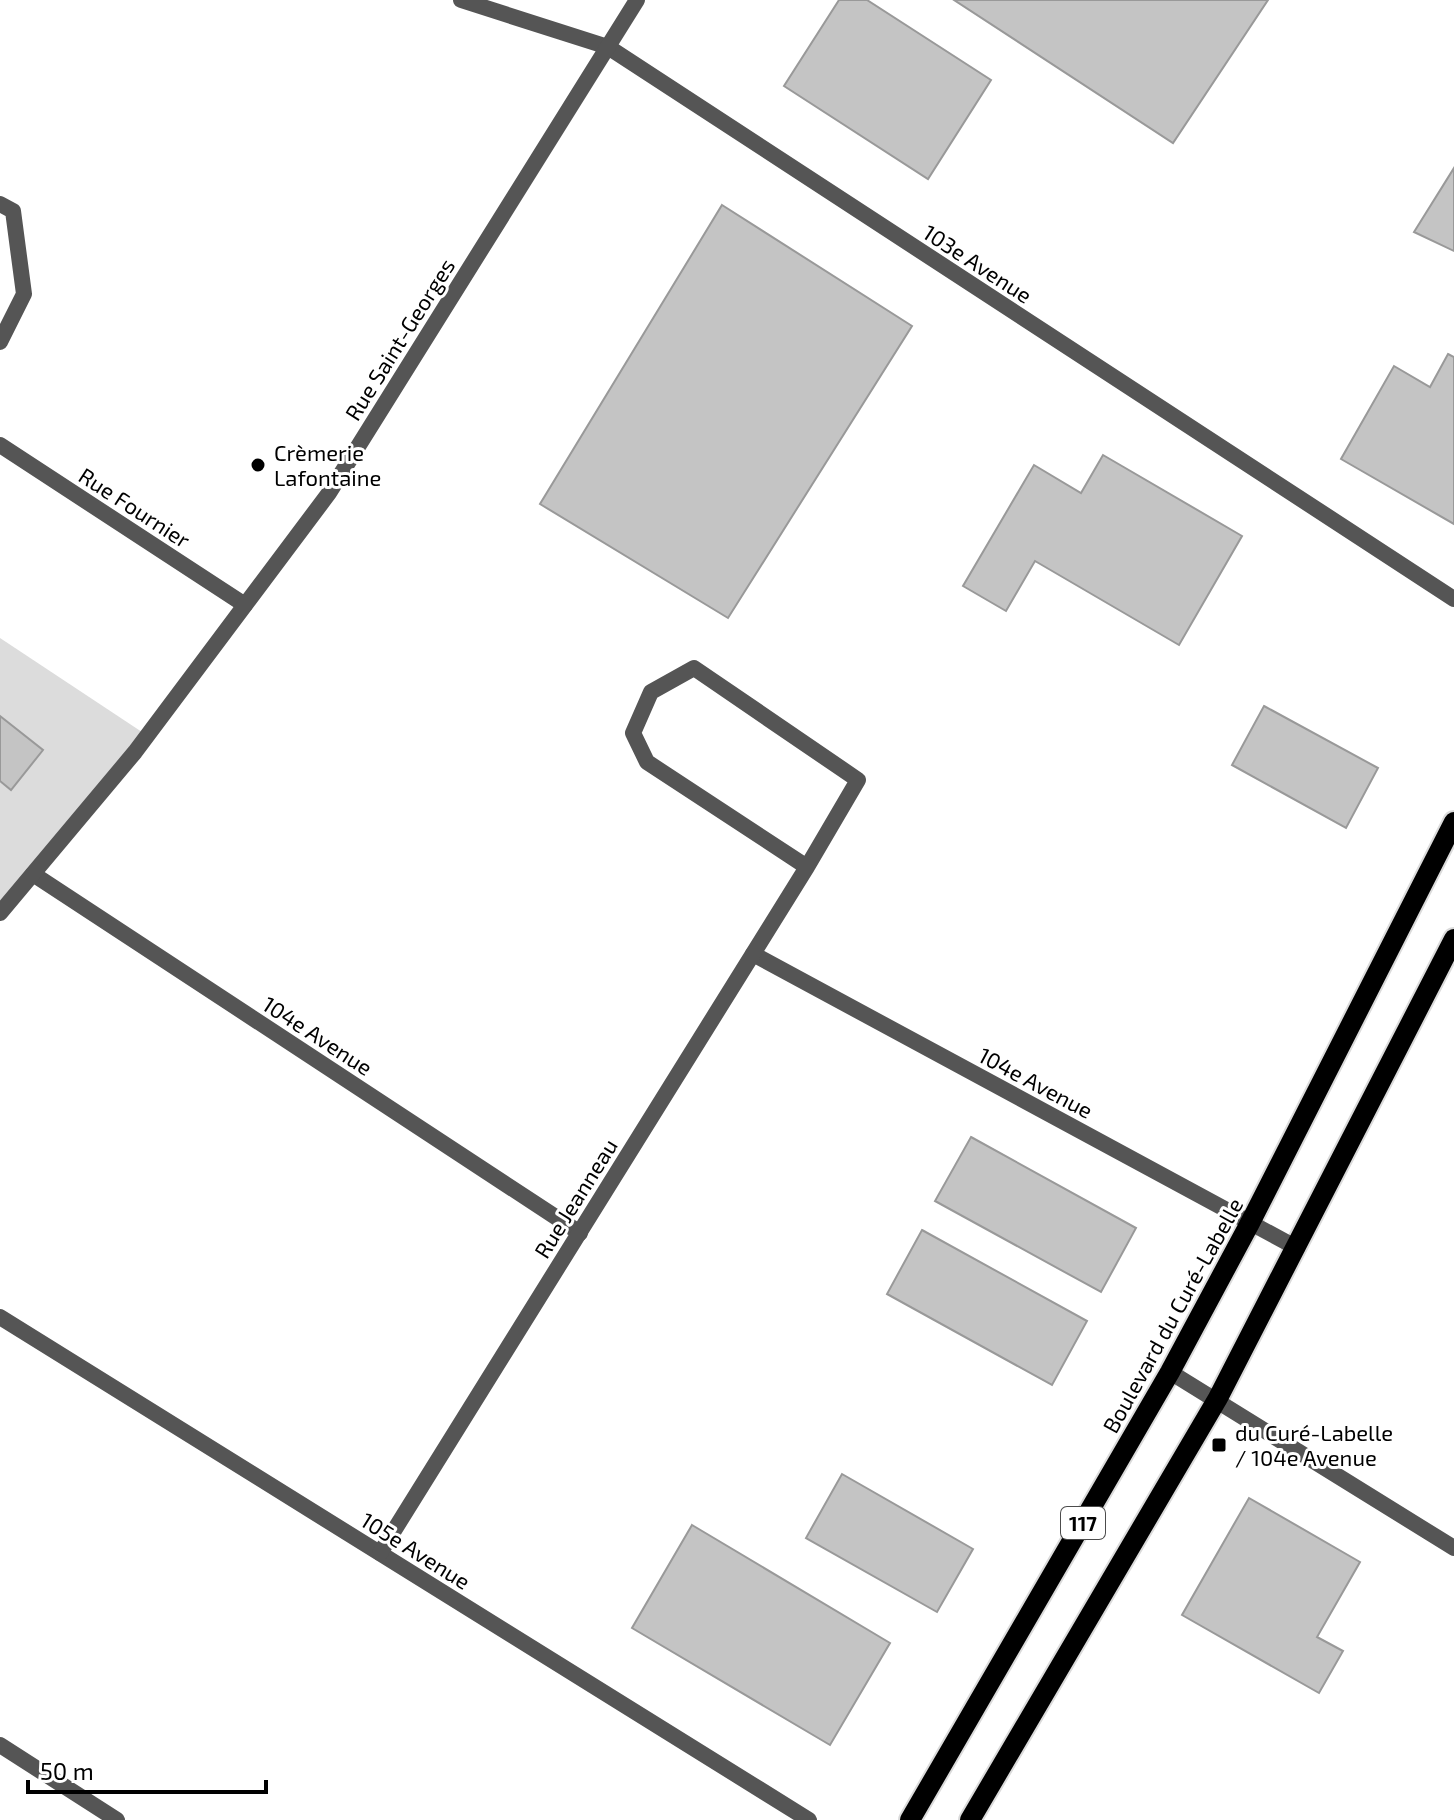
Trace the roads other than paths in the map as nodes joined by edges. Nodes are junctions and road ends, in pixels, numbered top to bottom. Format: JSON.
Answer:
{"nodes":[{"id":1,"x":461,"y":0,"type":"edge"},
{"id":2,"x":637,"y":0,"type":"edge"},
{"id":3,"x":608,"y":47,"type":"junction"},
{"id":4,"x":0,"y":204,"type":"edge"},
{"id":5,"x":0,"y":342,"type":"edge"},
{"id":6,"x":0,"y":445,"type":"edge"},
{"id":7,"x":1454,"y":599,"type":"edge"},
{"id":8,"x":245,"y":605,"type":"junction"},
{"id":9,"x":1454,"y":822,"type":"edge"},
{"id":10,"x":807,"y":867,"type":"junction"},
{"id":11,"x":33,"y":874,"type":"junction"},
{"id":12,"x":0,"y":913,"type":"edge"},
{"id":13,"x":1454,"y":939,"type":"edge"},
{"id":14,"x":753,"y":954,"type":"junction"},
{"id":15,"x":1250,"y":1223,"type":"junction"},
{"id":16,"x":580,"y":1233,"type":"junction"},
{"id":17,"x":1297,"y":1248,"type":"junction"},
{"id":18,"x":0,"y":1317,"type":"edge"},
{"id":19,"x":1170,"y":1372,"type":"junction"},
{"id":20,"x":1217,"y":1399,"type":"junction"},
{"id":21,"x":1454,"y":1548,"type":"edge"},
{"id":22,"x":380,"y":1553,"type":"junction"},
{"id":23,"x":0,"y":1745,"type":"edge"},
{"id":24,"x":117,"y":1820,"type":"edge"},
{"id":25,"x":809,"y":1820,"type":"edge"},
{"id":26,"x":910,"y":1820,"type":"edge"},
{"id":27,"x":970,"y":1820,"type":"edge"}],
"edges":[{"from":1,"to":3,"type":"street","name":"103e Avenue"},
{"from":2,"to":3,"type":"street","name":"Rue Saint-Georges"},
{"from":3,"to":7,"type":"street","name":"103e Avenue"},
{"from":3,"to":8,"type":"street","name":"Rue Saint-Georges"},
{"from":4,"to":5,"type":"street"},
{"from":6,"to":8,"type":"street","name":"Rue Fournier"},
{"from":8,"to":11,"type":"street","name":"Rue Saint-Georges"},
{"from":9,"to":15,"type":"main road","name":"Boulevard du Curé-Labelle","number":"117"},
{"from":10,"to":10,"type":"street","name":"Rue Jeanneau"},
{"from":10,"to":14,"type":"street","name":"Rue Jeanneau"},
{"from":11,"to":12,"type":"street","name":"Rue Saint-Georges"},
{"from":11,"to":16,"type":"street","name":"104e Avenue"},
{"from":13,"to":17,"type":"main road","number":"117"},
{"from":14,"to":15,"type":"street","name":"104e Avenue"},
{"from":14,"to":16,"type":"street","name":"Rue Jeanneau"},
{"from":15,"to":17,"type":"street","name":"104e Avenue"},
{"from":15,"to":19,"type":"main road","name":"Boulevard du Curé-Labelle","number":"117"},
{"from":16,"to":22,"type":"street","name":"Rue Jeanneau"},
{"from":17,"to":20,"type":"main road","number":"117"},
{"from":18,"to":22,"type":"street","name":"105e Avenue"},
{"from":19,"to":20,"type":"street"},
{"from":19,"to":26,"type":"main road","name":"Boulevard du Curé-Labelle","number":"117"},
{"from":20,"to":21,"type":"street"},
{"from":20,"to":27,"type":"main road","number":"117"},
{"from":22,"to":25,"type":"street","name":"105e Avenue"},
{"from":23,"to":24,"type":"street"}]}
